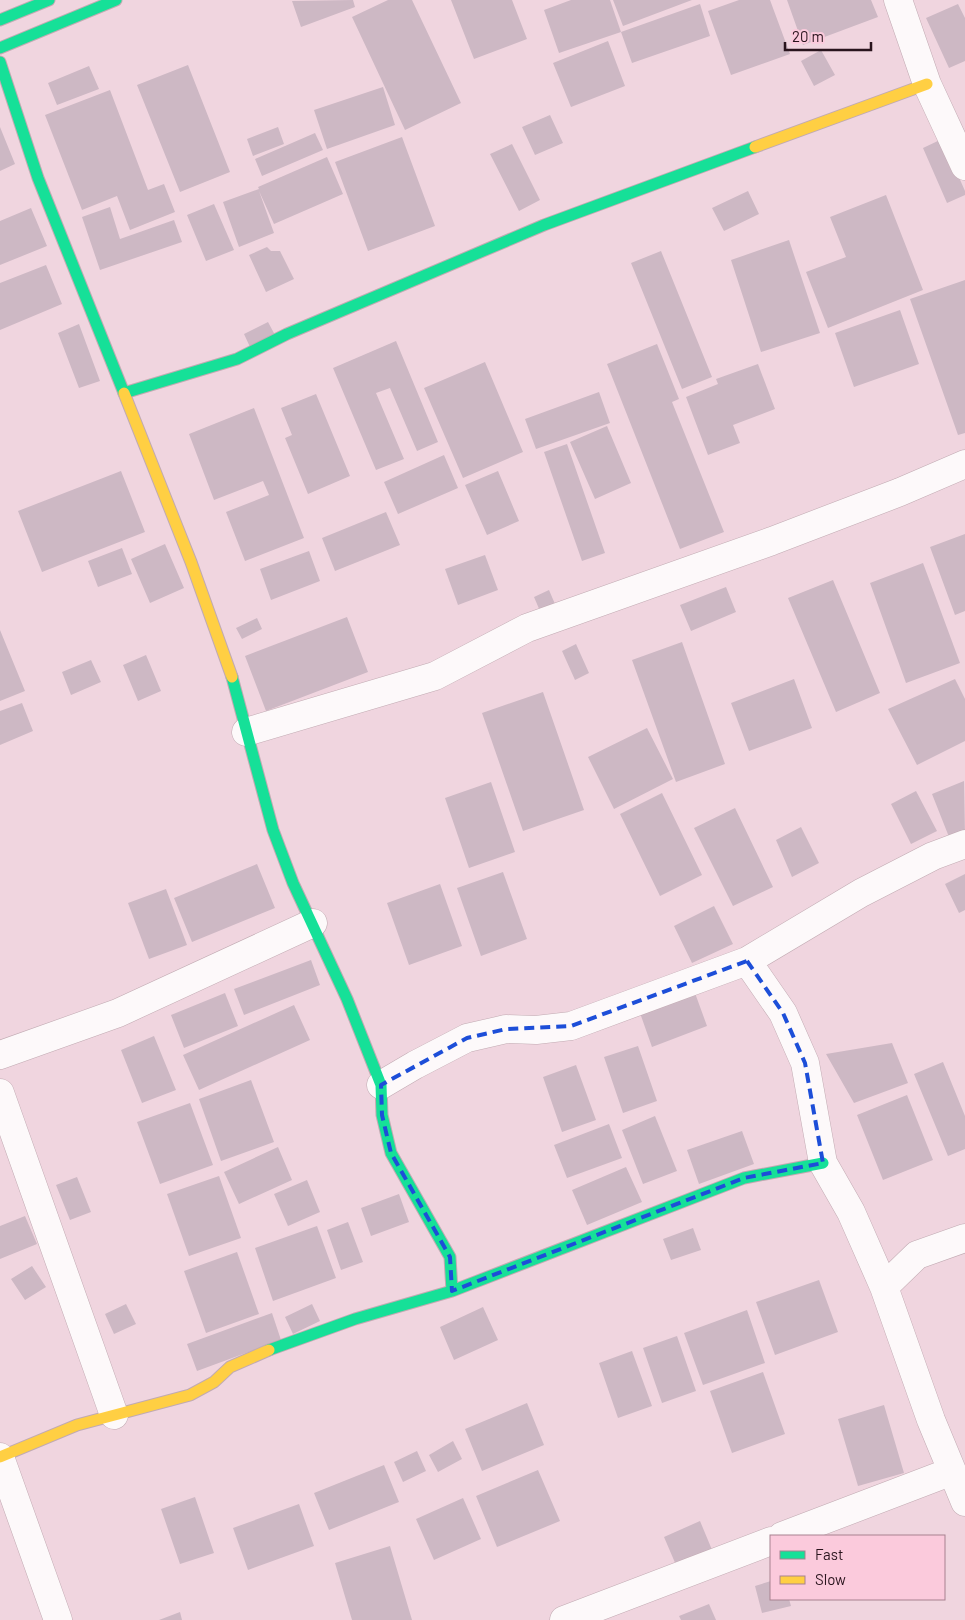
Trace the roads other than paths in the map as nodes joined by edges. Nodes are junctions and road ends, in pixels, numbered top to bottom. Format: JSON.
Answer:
{"nodes":[{"id":1,"x":49,"y":0,"type":"edge"},
{"id":2,"x":116,"y":0,"type":"edge"},
{"id":3,"x":898,"y":0,"type":"edge"},
{"id":4,"x":0,"y":20,"type":"edge"},
{"id":5,"x":0,"y":48,"type":"edge"},
{"id":6,"x":0,"y":62,"type":"edge"},
{"id":7,"x":927,"y":84,"type":"junction"},
{"id":8,"x":965,"y":166,"type":"edge"},
{"id":9,"x":124,"y":393,"type":"junction"},
{"id":10,"x":965,"y":464,"type":"edge"},
{"id":11,"x":246,"y":732,"type":"junction"},
{"id":12,"x":965,"y":844,"type":"edge"},
{"id":13,"x":313,"y":923,"type":"junction"},
{"id":14,"x":746,"y":962,"type":"junction"},
{"id":15,"x":0,"y":1055,"type":"edge"},
{"id":16,"x":381,"y":1085,"type":"junction"},
{"id":17,"x":0,"y":1093,"type":"edge"},
{"id":18,"x":823,"y":1163,"type":"junction"},
{"id":19,"x":965,"y":1238,"type":"edge"},
{"id":20,"x":884,"y":1287,"type":"junction"},
{"id":21,"x":452,"y":1291,"type":"junction"},
{"id":22,"x":114,"y":1415,"type":"junction"},
{"id":23,"x":0,"y":1457,"type":"edge"},
{"id":24,"x":950,"y":1472,"type":"junction"},
{"id":25,"x":965,"y":1502,"type":"edge"},
{"id":26,"x":785,"y":1535,"type":"edge"},
{"id":27,"x":770,"y":1540,"type":"edge"},
{"id":28,"x":58,"y":1620,"type":"edge"},
{"id":29,"x":564,"y":1620,"type":"edge"}],
"edges":[{"from":1,"to":4,"type":"street"},
{"from":2,"to":5,"type":"street"},
{"from":3,"to":7,"type":"street"},
{"from":6,"to":9,"type":"street"},
{"from":7,"to":8,"type":"street"},
{"from":7,"to":9,"type":"street"},
{"from":9,"to":11,"type":"street"},
{"from":10,"to":11,"type":"street"},
{"from":11,"to":13,"type":"street"},
{"from":12,"to":14,"type":"street"},
{"from":13,"to":15,"type":"street"},
{"from":13,"to":16,"type":"street"},
{"from":14,"to":16,"type":"street"},
{"from":14,"to":18,"type":"street"},
{"from":16,"to":21,"type":"street"},
{"from":17,"to":22,"type":"street"},
{"from":18,"to":20,"type":"street"},
{"from":18,"to":21,"type":"street"},
{"from":19,"to":20,"type":"street"},
{"from":20,"to":24,"type":"street"},
{"from":21,"to":22,"type":"street"},
{"from":22,"to":23,"type":"street"},
{"from":23,"to":28,"type":"street"},
{"from":24,"to":25,"type":"street"},
{"from":24,"to":26,"type":"street"},
{"from":27,"to":29,"type":"street"}]}
